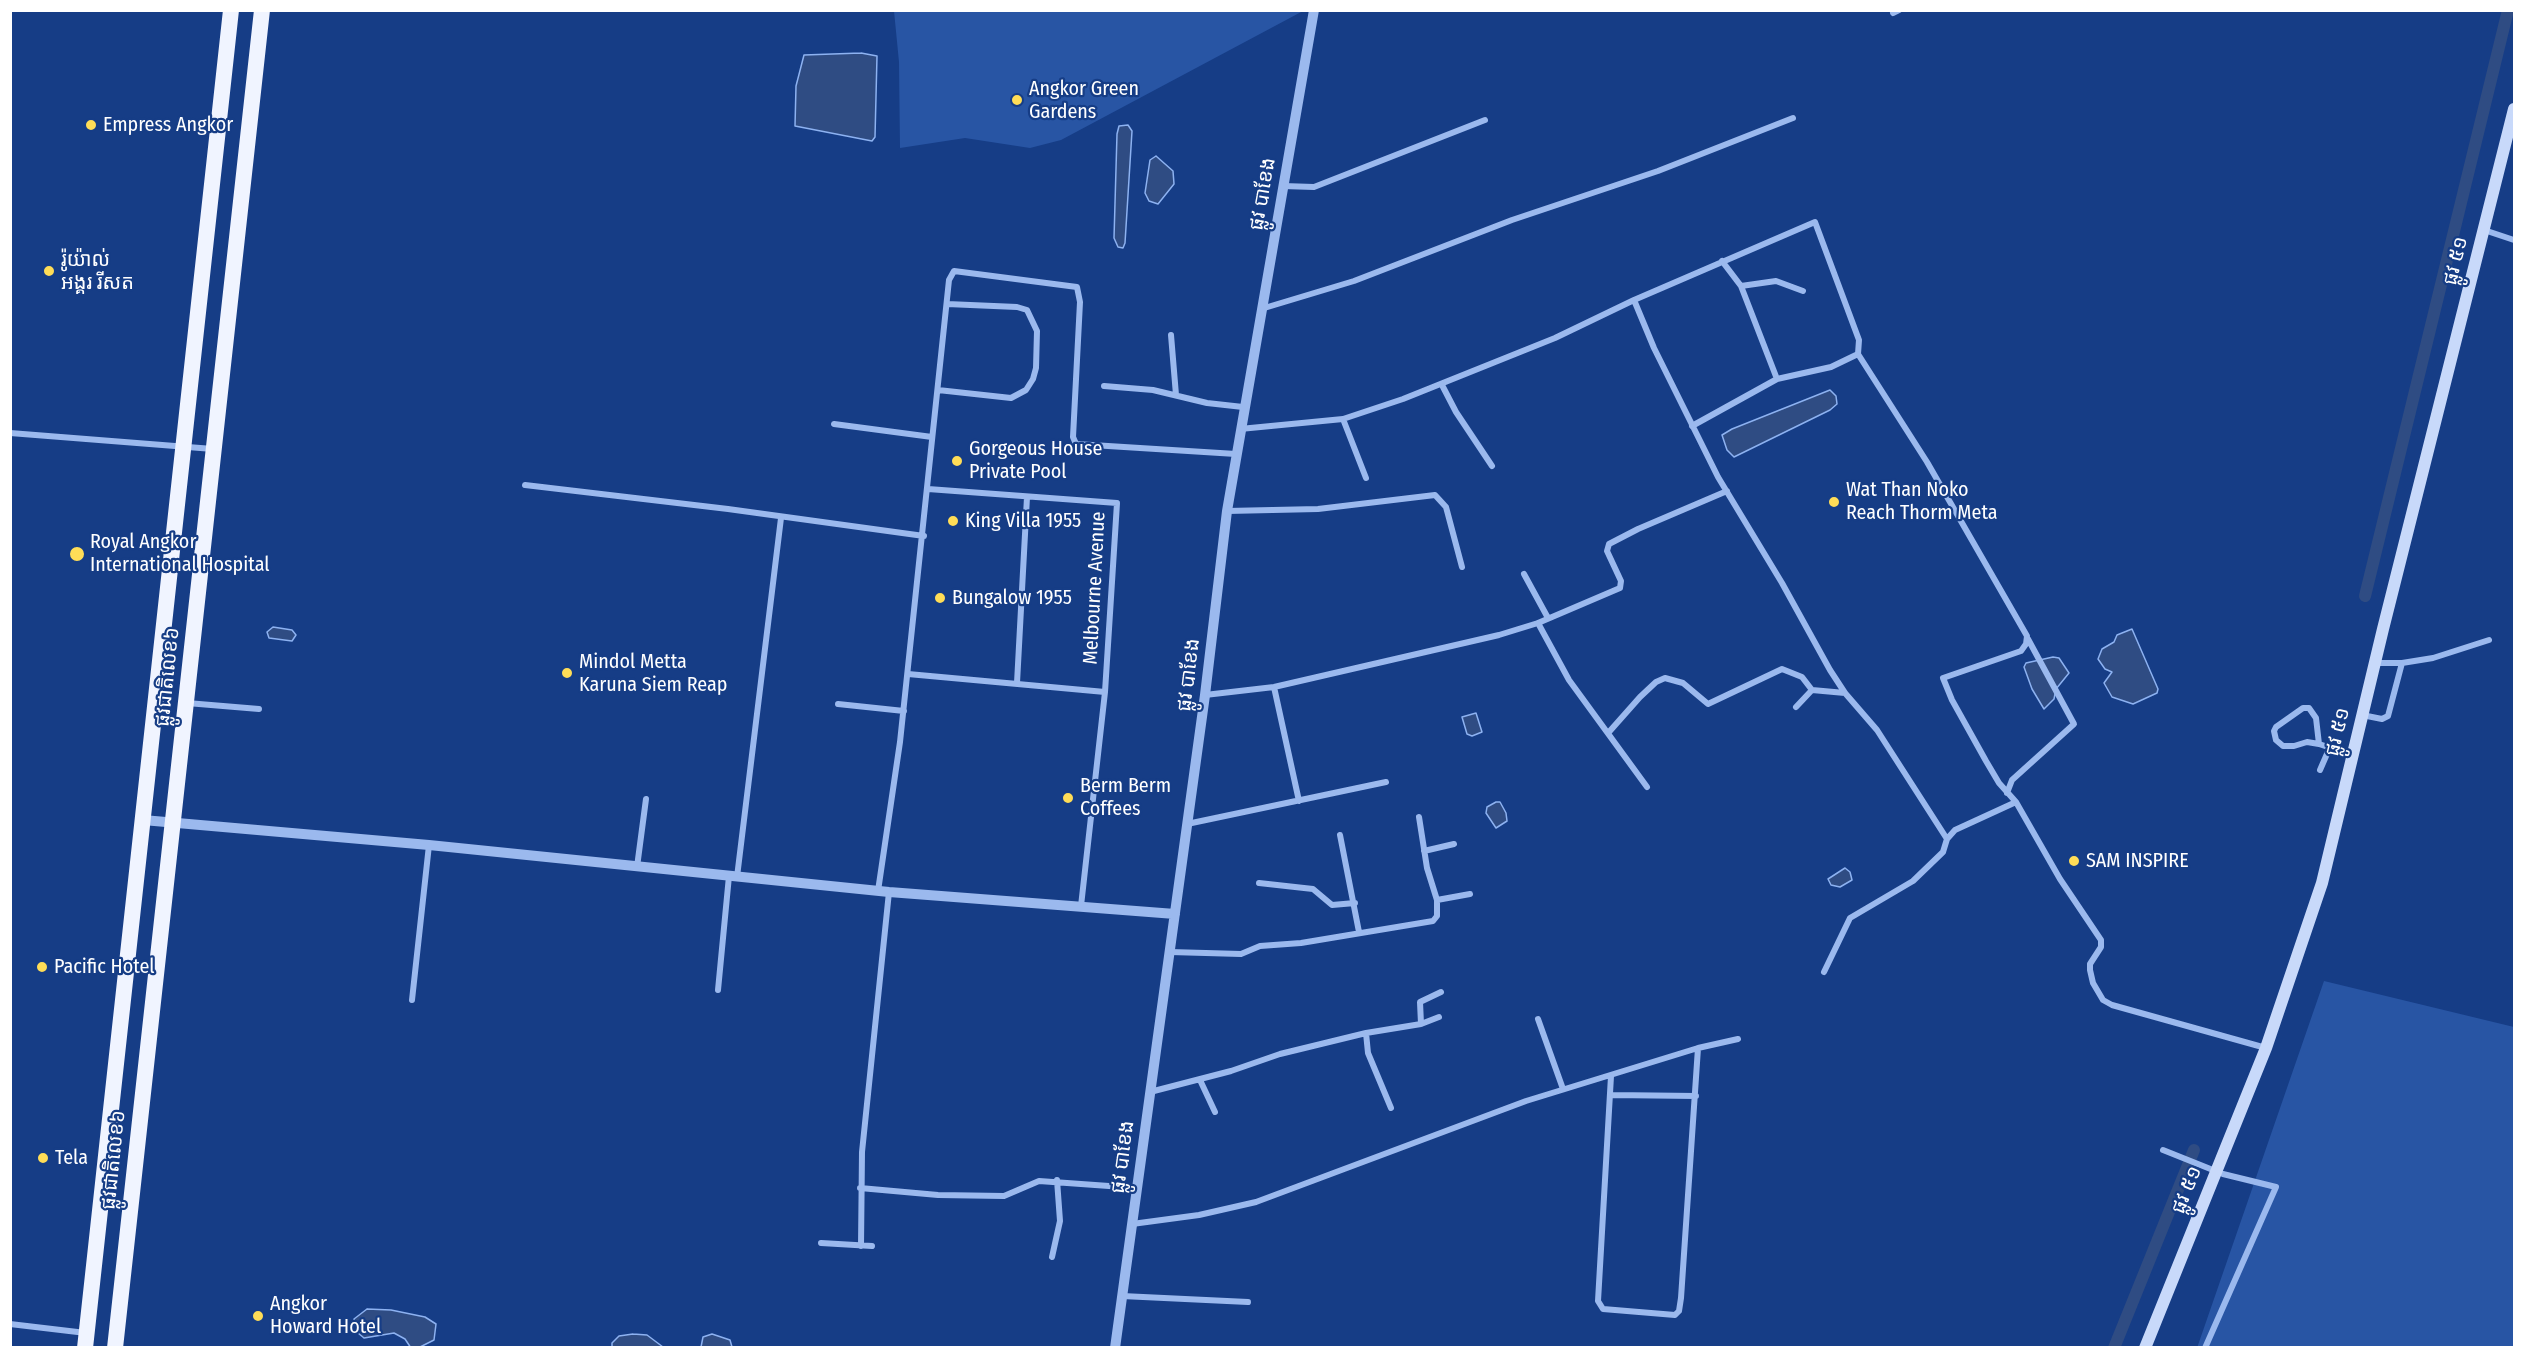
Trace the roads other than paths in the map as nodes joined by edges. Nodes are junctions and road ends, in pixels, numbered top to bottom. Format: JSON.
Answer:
{"nodes":[{"id":1,"x":231,"y":10,"type":"edge"},
{"id":2,"x":262,"y":10,"type":"edge"},
{"id":3,"x":1314,"y":10,"type":"edge"},
{"id":4,"x":2514,"y":109,"type":"edge"},
{"id":5,"x":1794,"y":118,"type":"dead end"},
{"id":6,"x":1485,"y":120,"type":"dead end"},
{"id":7,"x":1283,"y":186,"type":"junction"},
{"id":8,"x":2488,"y":231,"type":"junction"},
{"id":9,"x":2514,"y":240,"type":"edge"},
{"id":10,"x":1722,"y":261,"type":"junction"},
{"id":11,"x":1741,"y":286,"type":"junction"},
{"id":12,"x":1803,"y":291,"type":"dead end"},
{"id":13,"x":1634,"y":300,"type":"junction"},
{"id":14,"x":947,"y":304,"type":"junction"},
{"id":15,"x":1261,"y":309,"type":"junction"},
{"id":16,"x":1171,"y":335,"type":"dead end"},
{"id":17,"x":1858,"y":354,"type":"junction"},
{"id":18,"x":1777,"y":379,"type":"junction"},
{"id":19,"x":1442,"y":385,"type":"junction"},
{"id":20,"x":1104,"y":386,"type":"dead end"},
{"id":21,"x":938,"y":390,"type":"junction"},
{"id":22,"x":1176,"y":395,"type":"junction"},
{"id":23,"x":1243,"y":407,"type":"junction"},
{"id":24,"x":1343,"y":420,"type":"junction"},
{"id":25,"x":834,"y":424,"type":"dead end"},
{"id":26,"x":1692,"y":426,"type":"junction"},
{"id":27,"x":1240,"y":429,"type":"junction"},
{"id":28,"x":10,"y":433,"type":"edge"},
{"id":29,"x":932,"y":437,"type":"junction"},
{"id":30,"x":184,"y":445,"type":"junction"},
{"id":31,"x":213,"y":449,"type":"junction"},
{"id":32,"x":1236,"y":454,"type":"junction"},
{"id":33,"x":1492,"y":466,"type":"dead end"},
{"id":34,"x":1366,"y":478,"type":"dead end"},
{"id":35,"x":525,"y":485,"type":"dead end"},
{"id":36,"x":928,"y":489,"type":"junction"},
{"id":37,"x":1727,"y":491,"type":"junction"},
{"id":38,"x":1027,"y":497,"type":"junction"},
{"id":39,"x":1227,"y":511,"type":"junction"},
{"id":40,"x":780,"y":518,"type":"junction"},
{"id":41,"x":924,"y":536,"type":"junction"},
{"id":42,"x":1462,"y":567,"type":"dead end"},
{"id":43,"x":1524,"y":574,"type":"dead end"},
{"id":44,"x":1548,"y":618,"type":"junction"},
{"id":45,"x":1538,"y":623,"type":"junction"},
{"id":46,"x":2027,"y":636,"type":"junction"},
{"id":47,"x":2489,"y":640,"type":"dead end"},
{"id":48,"x":2382,"y":663,"type":"junction"},
{"id":49,"x":2400,"y":663,"type":"junction"},
{"id":50,"x":908,"y":674,"type":"junction"},
{"id":51,"x":1017,"y":683,"type":"junction"},
{"id":52,"x":1274,"y":687,"type":"junction"},
{"id":53,"x":1812,"y":690,"type":"junction"},
{"id":54,"x":1105,"y":692,"type":"junction"},
{"id":55,"x":1845,"y":693,"type":"junction"},
{"id":56,"x":1205,"y":695,"type":"junction"},
{"id":57,"x":187,"y":703,"type":"junction"},
{"id":58,"x":838,"y":704,"type":"dead end"},
{"id":59,"x":1796,"y":707,"type":"dead end"},
{"id":60,"x":259,"y":709,"type":"dead end"},
{"id":61,"x":904,"y":711,"type":"junction"},
{"id":62,"x":2368,"y":716,"type":"junction"},
{"id":63,"x":1609,"y":732,"type":"junction"},
{"id":64,"x":2319,"y":744,"type":"junction"},
{"id":65,"x":2330,"y":747,"type":"junction"},
{"id":66,"x":2353,"y":755,"type":"junction"},
{"id":67,"x":2320,"y":770,"type":"dead end"},
{"id":68,"x":1386,"y":782,"type":"dead end"},
{"id":69,"x":1647,"y":787,"type":"dead end"},
{"id":70,"x":2007,"y":793,"type":"junction"},
{"id":71,"x":646,"y":799,"type":"dead end"},
{"id":72,"x":1299,"y":801,"type":"junction"},
{"id":73,"x":2016,"y":802,"type":"junction"},
{"id":74,"x":1419,"y":817,"type":"dead end"},
{"id":75,"x":143,"y":820,"type":"junction"},
{"id":76,"x":172,"y":824,"type":"junction"},
{"id":77,"x":1187,"y":824,"type":"junction"},
{"id":78,"x":1340,"y":835,"type":"dead end"},
{"id":79,"x":1947,"y":839,"type":"junction"},
{"id":80,"x":1454,"y":844,"type":"dead end"},
{"id":81,"x":429,"y":845,"type":"junction"},
{"id":82,"x":1424,"y":851,"type":"junction"},
{"id":83,"x":637,"y":867,"type":"junction"},
{"id":84,"x":733,"y":877,"type":"junction"},
{"id":85,"x":1259,"y":883,"type":"dead end"},
{"id":86,"x":884,"y":892,"type":"junction"},
{"id":87,"x":1470,"y":894,"type":"dead end"},
{"id":88,"x":1437,"y":900,"type":"junction"},
{"id":89,"x":1355,"y":903,"type":"junction"},
{"id":90,"x":1081,"y":906,"type":"junction"},
{"id":91,"x":1175,"y":914,"type":"junction"},
{"id":92,"x":1359,"y":932,"type":"junction"},
{"id":93,"x":1170,"y":952,"type":"junction"},
{"id":94,"x":1824,"y":972,"type":"dead end"},
{"id":95,"x":718,"y":990,"type":"dead end"},
{"id":96,"x":1441,"y":992,"type":"dead end"},
{"id":97,"x":412,"y":1000,"type":"dead end"},
{"id":98,"x":1439,"y":1017,"type":"dead end"},
{"id":99,"x":1539,"y":1019,"type":"dead end"},
{"id":100,"x":1421,"y":1024,"type":"junction"},
{"id":101,"x":1366,"y":1033,"type":"junction"},
{"id":102,"x":1737,"y":1039,"type":"dead end"},
{"id":103,"x":1698,"y":1048,"type":"junction"},
{"id":104,"x":2266,"y":1048,"type":"junction"},
{"id":105,"x":1611,"y":1076,"type":"junction"},
{"id":106,"x":1200,"y":1080,"type":"junction"},
{"id":107,"x":1563,"y":1089,"type":"junction"},
{"id":108,"x":1150,"y":1092,"type":"junction"},
{"id":109,"x":1611,"y":1095,"type":"junction"},
{"id":110,"x":1696,"y":1096,"type":"junction"},
{"id":111,"x":1390,"y":1108,"type":"dead end"},
{"id":112,"x":1215,"y":1112,"type":"dead end"},
{"id":113,"x":2163,"y":1150,"type":"dead end"},
{"id":114,"x":2220,"y":1173,"type":"junction"},
{"id":115,"x":1057,"y":1180,"type":"junction"},
{"id":116,"x":861,"y":1188,"type":"junction"},
{"id":117,"x":1137,"y":1188,"type":"junction"},
{"id":118,"x":1132,"y":1224,"type":"junction"},
{"id":119,"x":821,"y":1243,"type":"dead end"},
{"id":120,"x":861,"y":1246,"type":"junction"},
{"id":121,"x":872,"y":1246,"type":"dead end"},
{"id":122,"x":1052,"y":1257,"type":"dead end"},
{"id":123,"x":1122,"y":1296,"type":"junction"},
{"id":124,"x":1248,"y":1302,"type":"dead end"},
{"id":125,"x":10,"y":1324,"type":"edge"},
{"id":126,"x":86,"y":1340,"type":"edge"},
{"id":127,"x":115,"y":1347,"type":"edge"},
{"id":128,"x":1115,"y":1347,"type":"edge"},
{"id":129,"x":2145,"y":1347,"type":"edge"},
{"id":130,"x":2205,"y":1347,"type":"edge"}],
"edges":[{"from":1,"to":30,"type":"highway","name":"ផ្លូវជាតិលេខ៦"},
{"from":2,"to":31,"type":"highway","name":"ផ្លូវជាតិលេខ៦"},
{"from":3,"to":7,"type":"street","name":"ផ្លូវ បាខែង"},
{"from":4,"to":8,"type":"main road","name":"ផ្លូវ ៥១"},
{"from":5,"to":15,"type":"street"},
{"from":6,"to":7,"type":"street"},
{"from":7,"to":15,"type":"street","name":"ផ្លូវ បាខែង"},
{"from":8,"to":9,"type":"street"},
{"from":8,"to":48,"type":"main road","name":"ផ្លូវ ៥១"},
{"from":10,"to":11,"type":"street"},
{"from":10,"to":13,"type":"street"},
{"from":10,"to":17,"type":"street"},
{"from":11,"to":12,"type":"street"},
{"from":11,"to":18,"type":"street"},
{"from":13,"to":19,"type":"street"},
{"from":13,"to":26,"type":"street"},
{"from":14,"to":21,"type":"street"},
{"from":14,"to":21,"type":"street"},
{"from":14,"to":32,"type":"street"},
{"from":15,"to":23,"type":"street","name":"ផ្លូវ បាខែង"},
{"from":16,"to":22,"type":"street"},
{"from":17,"to":18,"type":"street"},
{"from":17,"to":46,"type":"street"},
{"from":18,"to":26,"type":"street"},
{"from":19,"to":24,"type":"street"},
{"from":19,"to":33,"type":"street"},
{"from":20,"to":22,"type":"street"},
{"from":21,"to":29,"type":"street"},
{"from":22,"to":23,"type":"street"},
{"from":23,"to":27,"type":"street","name":"ផ្លូវ បាខែង"},
{"from":24,"to":27,"type":"street"},
{"from":24,"to":34,"type":"street"},
{"from":25,"to":29,"type":"street"},
{"from":26,"to":37,"type":"street"},
{"from":27,"to":32,"type":"street","name":"ផ្លូវ បាខែង"},
{"from":28,"to":30,"type":"street"},
{"from":29,"to":36,"type":"street"},
{"from":30,"to":31,"type":"street"},
{"from":30,"to":75,"type":"highway","name":"ផ្លូវជាតិលេខ៦"},
{"from":31,"to":57,"type":"highway","name":"ផ្លូវជាតិលេខ៦"},
{"from":32,"to":39,"type":"street","name":"ផ្លូវ បាខែង"},
{"from":35,"to":40,"type":"street"},
{"from":36,"to":38,"type":"street","name":"Melbourne Avenue"},
{"from":36,"to":41,"type":"street"},
{"from":37,"to":44,"type":"street"},
{"from":37,"to":55,"type":"street"},
{"from":38,"to":51,"type":"street"},
{"from":38,"to":54,"type":"street","name":"Melbourne Avenue"},
{"from":39,"to":42,"type":"street"},
{"from":39,"to":56,"type":"street","name":"ផ្លូវ បាខែង"},
{"from":40,"to":41,"type":"street"},
{"from":40,"to":84,"type":"street"},
{"from":41,"to":50,"type":"street"},
{"from":43,"to":44,"type":"street"},
{"from":44,"to":45,"type":"street"},
{"from":45,"to":52,"type":"street"},
{"from":45,"to":63,"type":"street"},
{"from":46,"to":70,"type":"street"},
{"from":46,"to":70,"type":"street"},
{"from":47,"to":49,"type":"street"},
{"from":48,"to":49,"type":"street"},
{"from":48,"to":62,"type":"main road","name":"ផ្លូវ ៥១"},
{"from":49,"to":62,"type":"street"},
{"from":50,"to":51,"type":"street","name":"Melbourne Avenue"},
{"from":50,"to":61,"type":"street"},
{"from":51,"to":54,"type":"street","name":"Melbourne Avenue"},
{"from":52,"to":56,"type":"street"},
{"from":52,"to":72,"type":"street"},
{"from":53,"to":55,"type":"street"},
{"from":53,"to":59,"type":"street"},
{"from":53,"to":63,"type":"street"},
{"from":54,"to":90,"type":"street","name":"Melbourne Avenue"},
{"from":55,"to":79,"type":"street"},
{"from":56,"to":77,"type":"street","name":"ផ្លូវ បាខែង"},
{"from":57,"to":60,"type":"street"},
{"from":57,"to":76,"type":"highway","name":"ផ្លូវជាតិលេខ៦"},
{"from":58,"to":61,"type":"street"},
{"from":61,"to":86,"type":"street"},
{"from":62,"to":66,"type":"main road","name":"ផ្លូវ ៥១"},
{"from":63,"to":69,"type":"street"},
{"from":64,"to":64,"type":"street"},
{"from":64,"to":65,"type":"street"},
{"from":65,"to":66,"type":"street"},
{"from":65,"to":67,"type":"street"},
{"from":66,"to":104,"type":"main road","name":"ផ្លូវ ៥១"},
{"from":68,"to":72,"type":"street"},
{"from":70,"to":73,"type":"street"},
{"from":71,"to":83,"type":"street"},
{"from":72,"to":77,"type":"street"},
{"from":73,"to":79,"type":"street"},
{"from":73,"to":104,"type":"street"},
{"from":74,"to":82,"type":"street"},
{"from":75,"to":76,"type":"street"},
{"from":75,"to":126,"type":"highway","name":"ផ្លូវជាតិលេខ៦"},
{"from":76,"to":81,"type":"street"},
{"from":76,"to":127,"type":"highway","name":"ផ្លូវជាតិលេខ៦"},
{"from":77,"to":91,"type":"street","name":"ផ្លូវ បាខែង"},
{"from":78,"to":89,"type":"street"},
{"from":79,"to":94,"type":"street"},
{"from":80,"to":82,"type":"street"},
{"from":81,"to":83,"type":"street"},
{"from":81,"to":97,"type":"street"},
{"from":82,"to":88,"type":"street"},
{"from":83,"to":84,"type":"street"},
{"from":84,"to":86,"type":"street"},
{"from":84,"to":95,"type":"street"},
{"from":85,"to":89,"type":"street"},
{"from":86,"to":90,"type":"street"},
{"from":86,"to":116,"type":"street"},
{"from":87,"to":88,"type":"street"},
{"from":88,"to":92,"type":"street"},
{"from":89,"to":92,"type":"street"},
{"from":90,"to":91,"type":"street"},
{"from":91,"to":93,"type":"street","name":"ផ្លូវ បាខែង"},
{"from":92,"to":93,"type":"street"},
{"from":93,"to":108,"type":"street","name":"ផ្លូវ បាខែង"},
{"from":96,"to":100,"type":"street"},
{"from":98,"to":100,"type":"street"},
{"from":99,"to":107,"type":"street"},
{"from":100,"to":101,"type":"street"},
{"from":101,"to":106,"type":"street"},
{"from":101,"to":111,"type":"street"},
{"from":102,"to":103,"type":"street"},
{"from":103,"to":105,"type":"street"},
{"from":103,"to":110,"type":"street"},
{"from":104,"to":114,"type":"main road","name":"ផ្លូវ ៥១"},
{"from":105,"to":107,"type":"street"},
{"from":105,"to":109,"type":"street"},
{"from":106,"to":108,"type":"street"},
{"from":106,"to":112,"type":"street"},
{"from":107,"to":118,"type":"street"},
{"from":108,"to":117,"type":"street","name":"ផ្លូវ បាខែង"},
{"from":109,"to":110,"type":"street"},
{"from":109,"to":110,"type":"street"},
{"from":113,"to":114,"type":"street"},
{"from":114,"to":129,"type":"main road","name":"ផ្លូវ ៥១"},
{"from":114,"to":130,"type":"street"},
{"from":115,"to":116,"type":"street"},
{"from":115,"to":117,"type":"street"},
{"from":115,"to":122,"type":"street"},
{"from":116,"to":120,"type":"street"},
{"from":117,"to":118,"type":"street","name":"ផ្លូវ បាខែង"},
{"from":118,"to":123,"type":"street","name":"ផ្លូវ បាខែង"},
{"from":119,"to":120,"type":"street"},
{"from":120,"to":121,"type":"street"},
{"from":123,"to":124,"type":"street"},
{"from":123,"to":128,"type":"street","name":"ផ្លូវ បាខែង"},
{"from":125,"to":126,"type":"street"}]}
